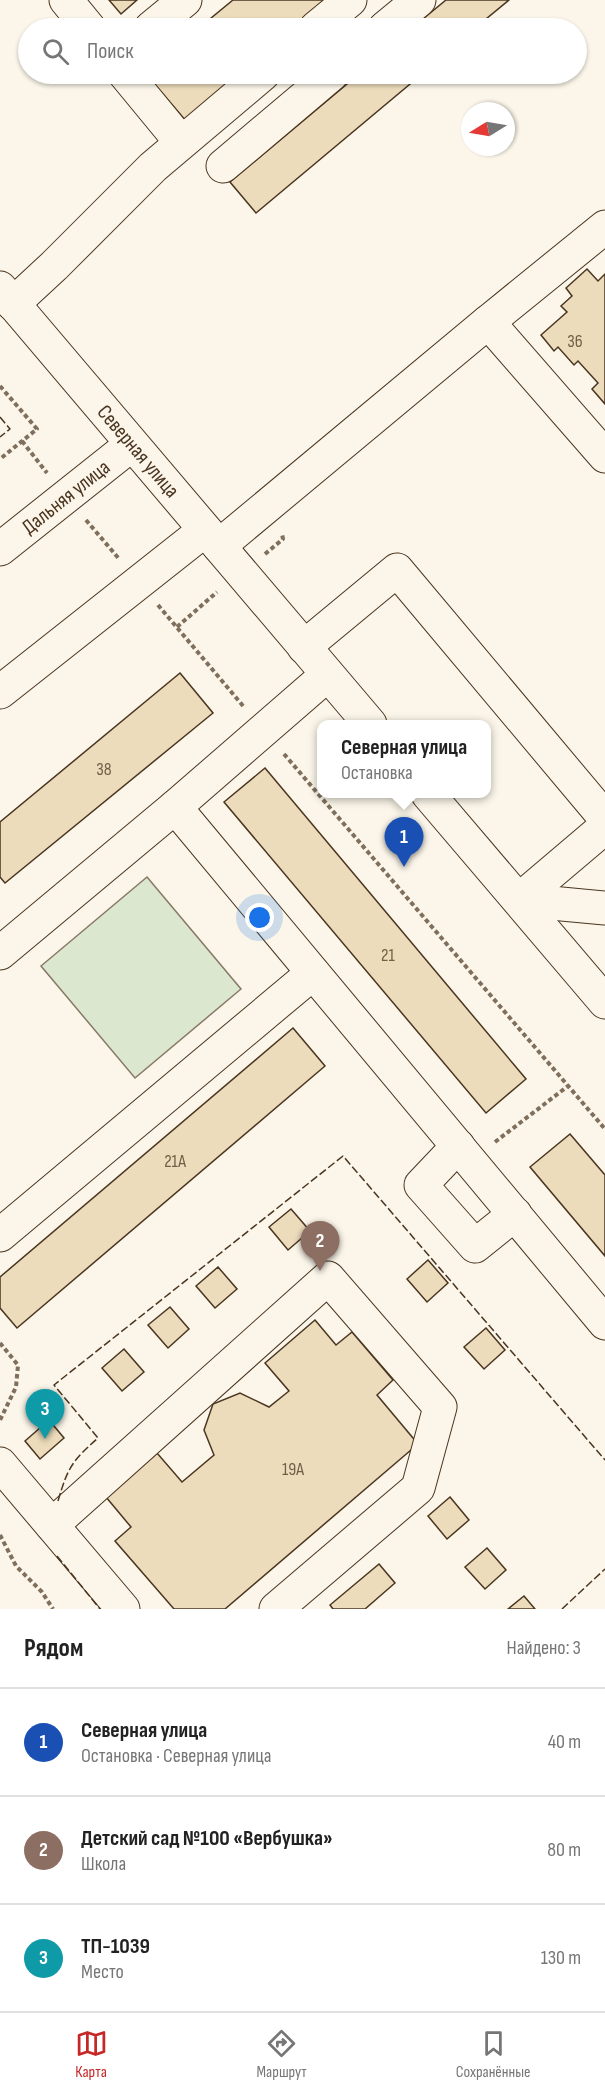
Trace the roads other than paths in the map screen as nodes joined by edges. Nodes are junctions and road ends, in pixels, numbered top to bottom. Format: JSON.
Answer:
{"nodes":[{"id":1,"x":66,"y":0,"type":"edge"},
{"id":2,"x":185,"y":0,"type":"edge"},
{"id":3,"x":350,"y":0,"type":"edge"},
{"id":4,"x":419,"y":0,"type":"edge"},
{"id":5,"x":81,"y":18,"type":"edge"},
{"id":6,"x":163,"y":18,"type":"edge"},
{"id":7,"x":328,"y":18,"type":"edge"},
{"id":8,"x":397,"y":18,"type":"edge"},
{"id":9,"x":133,"y":84,"type":"edge"},
{"id":10,"x":251,"y":84,"type":"edge"},
{"id":11,"x":314,"y":84,"type":"edge"},
{"id":12,"x":181,"y":142,"type":"junction"},
{"id":13,"x":224,"y":165,"type":"dead end"},
{"id":14,"x":605,"y":227,"type":"edge"},
{"id":15,"x":6,"y":296,"type":"edge"},
{"id":16,"x":488,"y":322,"type":"junction"},
{"id":17,"x":131,"y":445,"type":"junction"},
{"id":18,"x":605,"y":456,"type":"edge"},
{"id":19,"x":212,"y":538,"type":"junction"},
{"id":20,"x":0,"y":549,"type":"edge"},
{"id":21,"x":304,"y":646,"type":"junction"},
{"id":22,"x":327,"y":675,"type":"junction"},
{"id":23,"x":0,"y":692,"type":"edge"},
{"id":24,"x":366,"y":720,"type":"edge"},
{"id":25,"x":431,"y":798,"type":"edge"},
{"id":26,"x":175,"y":807,"type":"junction"},
{"id":27,"x":605,"y":818,"type":"edge"},
{"id":28,"x":605,"y":827,"type":"edge"},
{"id":29,"x":519,"y":900,"type":"junction"},
{"id":30,"x":605,"y":908,"type":"edge"},
{"id":31,"x":0,"y":953,"type":"edge"},
{"id":32,"x":313,"y":973,"type":"junction"},
{"id":33,"x":605,"y":1002,"type":"edge"},
{"id":34,"x":458,"y":1146,"type":"junction"},
{"id":35,"x":514,"y":1214,"type":"junction"},
{"id":36,"x":0,"y":1235,"type":"edge"},
{"id":37,"x":605,"y":1323,"type":"edge"},
{"id":38,"x":0,"y":1464,"type":"edge"},
{"id":39,"x":52,"y":1525,"type":"junction"},
{"id":40,"x":123,"y":1609,"type":"edge"},
{"id":41,"x":276,"y":1609,"type":"edge"}],
"edges":[{"from":1,"to":5,"type":"street"},
{"from":2,"to":6,"type":"street"},
{"from":3,"to":7,"type":"street"},
{"from":4,"to":8,"type":"street"},
{"from":9,"to":12,"type":"street"},
{"from":10,"to":12,"type":"street"},
{"from":11,"to":13,"type":"street"},
{"from":12,"to":15,"type":"street"},
{"from":14,"to":16,"type":"street"},
{"from":15,"to":17,"type":"street","name":"Северная улица"},
{"from":16,"to":18,"type":"street"},
{"from":16,"to":19,"type":"street"},
{"from":17,"to":19,"type":"street","name":"Северная улица"},
{"from":17,"to":20,"type":"street","name":"Дальняя улица"},
{"from":19,"to":21,"type":"street","name":"Северная улица"},
{"from":19,"to":23,"type":"street"},
{"from":21,"to":22,"type":"street","name":"Северная улица"},
{"from":21,"to":27,"type":"street"},
{"from":22,"to":24,"type":"street","name":"Северная улица"},
{"from":22,"to":26,"type":"street"},
{"from":25,"to":29,"type":"street"},
{"from":26,"to":31,"type":"street"},
{"from":26,"to":32,"type":"street"},
{"from":28,"to":29,"type":"street"},
{"from":29,"to":30,"type":"street"},
{"from":29,"to":33,"type":"street"},
{"from":32,"to":34,"type":"street"},
{"from":32,"to":36,"type":"street"},
{"from":34,"to":35,"type":"street"},
{"from":34,"to":35,"type":"street"},
{"from":35,"to":37,"type":"street"},
{"from":38,"to":39,"type":"street"},
{"from":39,"to":40,"type":"street"},
{"from":39,"to":41,"type":"street"}]}
